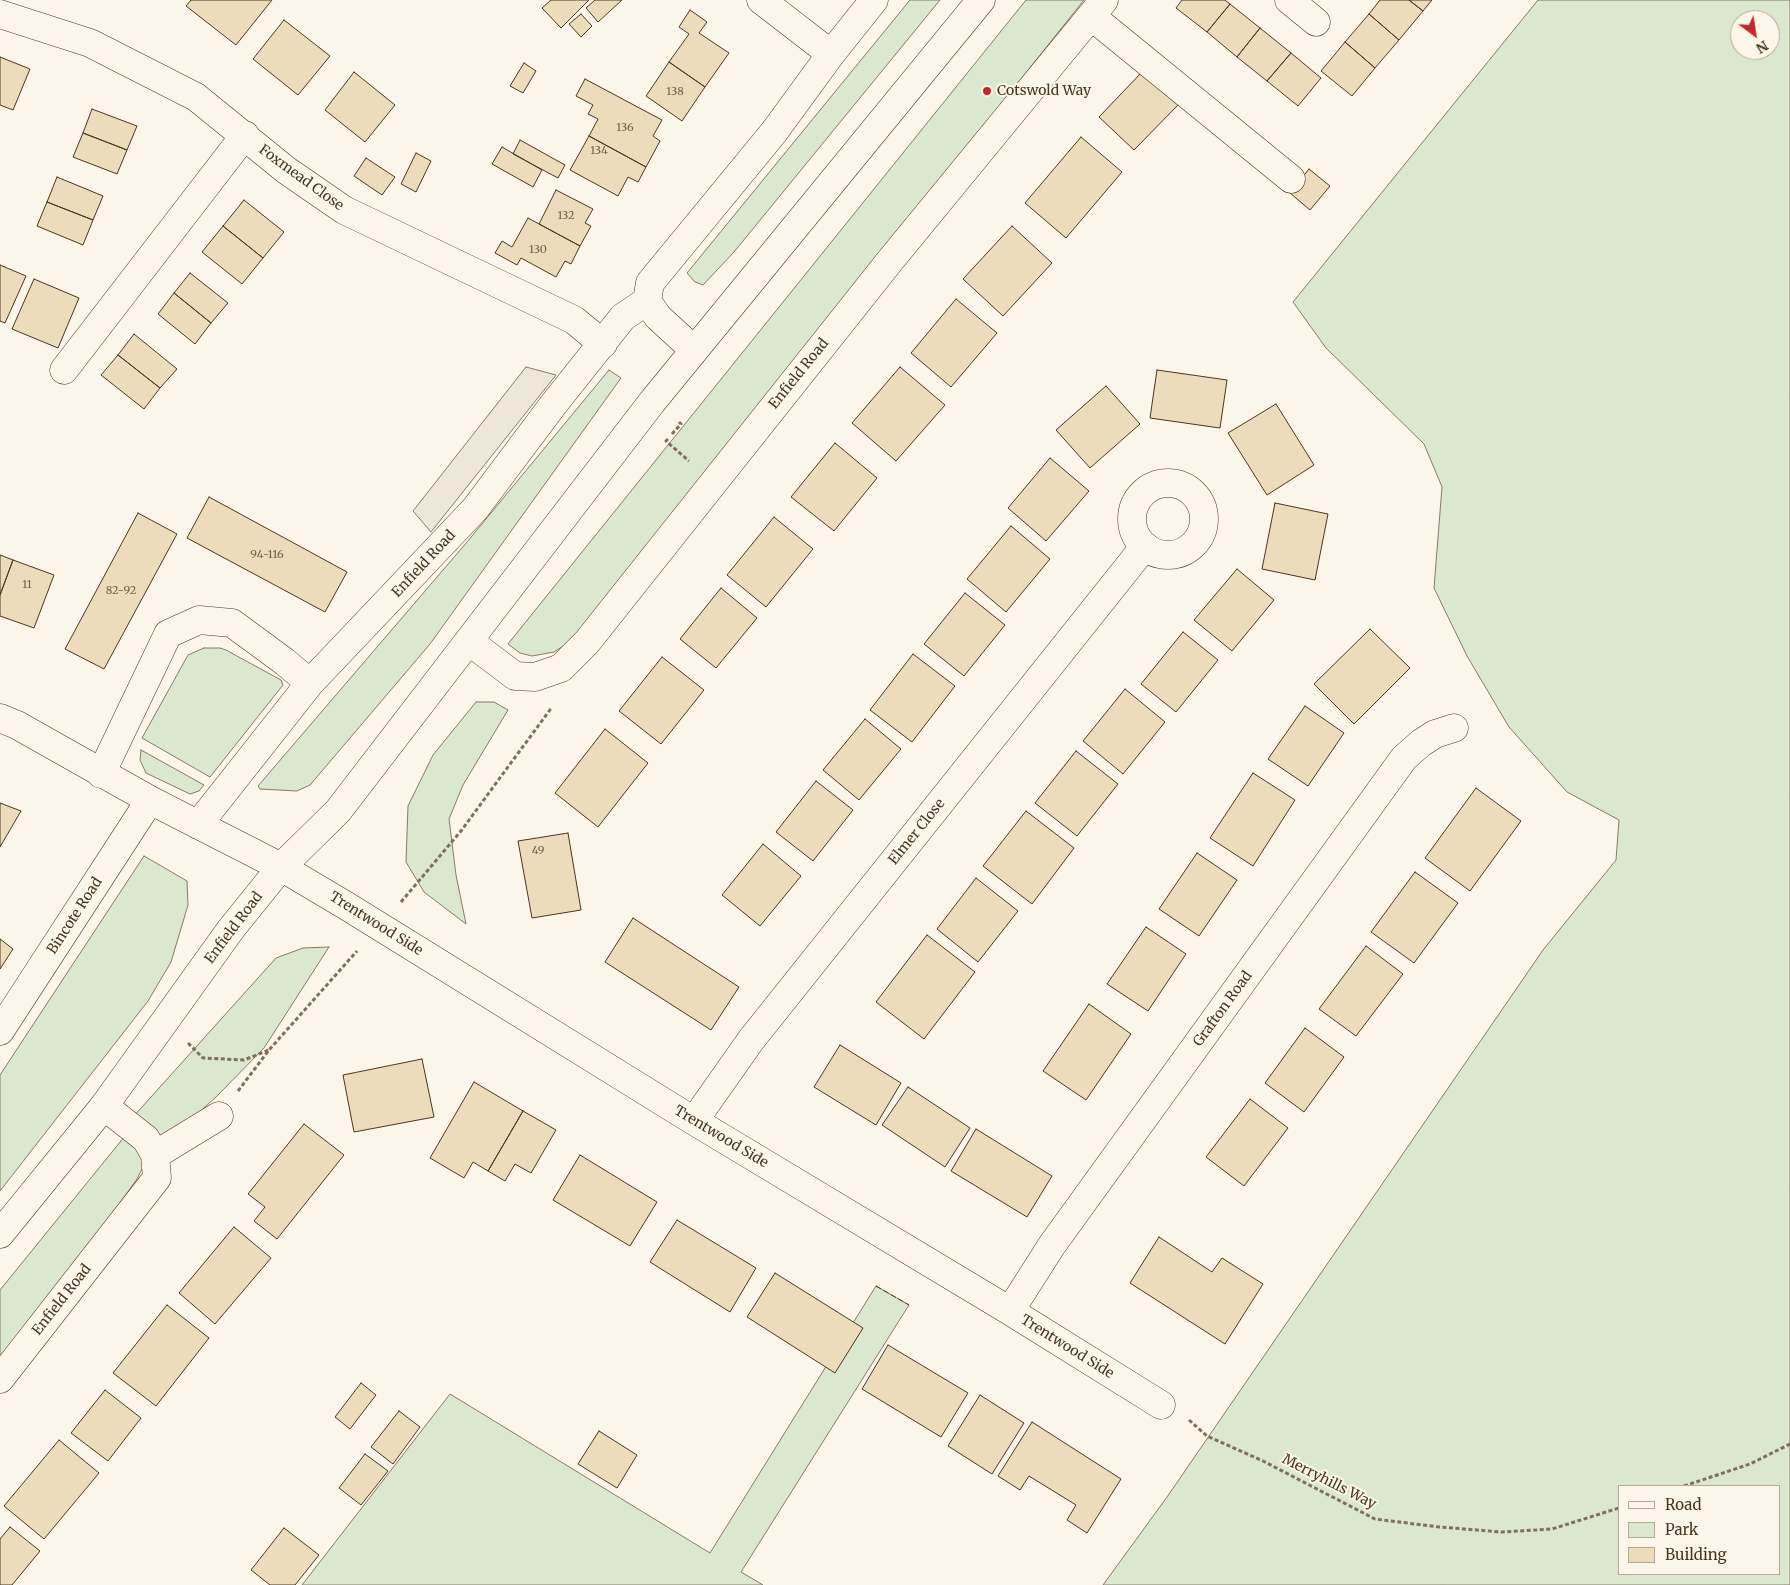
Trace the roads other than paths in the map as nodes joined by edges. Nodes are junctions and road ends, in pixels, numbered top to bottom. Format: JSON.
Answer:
{"nodes":[{"id":1,"x":761,"y":0,"type":"edge"},
{"id":2,"x":874,"y":0,"type":"edge"},
{"id":3,"x":981,"y":0,"type":"edge"},
{"id":4,"x":1289,"y":0,"type":"edge"},
{"id":5,"x":1097,"y":8,"type":"edge"},
{"id":6,"x":0,"y":14,"type":"edge"},
{"id":7,"x":1316,"y":22,"type":"dead end"},
{"id":8,"x":831,"y":54,"type":"junction"},
{"id":9,"x":245,"y":135,"type":"junction"},
{"id":10,"x":1291,"y":179,"type":"dead end"},
{"id":11,"x":647,"y":301,"type":"junction"},
{"id":12,"x":603,"y":344,"type":"junction"},
{"id":13,"x":694,"y":350,"type":"junction"},
{"id":14,"x":64,"y":370,"type":"dead end"},
{"id":15,"x":1145,"y":546,"type":"dead end"},
{"id":16,"x":470,"y":642,"type":"junction"},
{"id":17,"x":310,"y":683,"type":"junction"},
{"id":18,"x":0,"y":718,"type":"edge"},
{"id":19,"x":1454,"y":728,"type":"dead end"},
{"id":20,"x":101,"y":774,"type":"junction"},
{"id":21,"x":150,"y":800,"type":"junction"},
{"id":22,"x":198,"y":825,"type":"junction"},
{"id":23,"x":281,"y":867,"type":"junction"},
{"id":24,"x":0,"y":1031,"type":"edge"},
{"id":25,"x":104,"y":1106,"type":"junction"},
{"id":26,"x":219,"y":1116,"type":"road end"},
{"id":27,"x":694,"y":1121,"type":"junction"},
{"id":28,"x":155,"y":1155,"type":"junction"},
{"id":29,"x":0,"y":1234,"type":"edge"},
{"id":30,"x":1010,"y":1311,"type":"junction"},
{"id":31,"x":0,"y":1379,"type":"edge"},
{"id":32,"x":1162,"y":1406,"type":"road end"}],
"edges":[{"from":1,"to":8,"type":"street"},
{"from":2,"to":8,"type":"street"},
{"from":3,"to":13,"type":"street","name":"Enfield Road"},
{"from":4,"to":7,"type":"street"},
{"from":5,"to":10,"type":"street"},
{"from":5,"to":16,"type":"street","name":"Enfield Road"},
{"from":6,"to":9,"type":"street","name":"Foxmead Close"},
{"from":8,"to":11,"type":"street"},
{"from":9,"to":12,"type":"street","name":"Foxmead Close"},
{"from":9,"to":14,"type":"street"},
{"from":11,"to":12,"type":"street","name":"Enfield Road"},
{"from":11,"to":13,"type":"street"},
{"from":12,"to":17,"type":"street","name":"Enfield Road"},
{"from":13,"to":16,"type":"street","name":"Enfield Road"},
{"from":15,"to":27,"type":"street","name":"Elmer Close"},
{"from":16,"to":23,"type":"street","name":"Enfield Road"},
{"from":17,"to":20,"type":"street"},
{"from":17,"to":22,"type":"street","name":"Enfield Road"},
{"from":18,"to":20,"type":"street"},
{"from":19,"to":30,"type":"street","name":"Grafton Road"},
{"from":20,"to":21,"type":"street"},
{"from":21,"to":22,"type":"street"},
{"from":21,"to":24,"type":"street","name":"Bincote Road"},
{"from":22,"to":23,"type":"street"},
{"from":23,"to":25,"type":"street","name":"Enfield Road"},
{"from":23,"to":27,"type":"street","name":"Trentwood Side"},
{"from":25,"to":28,"type":"street"},
{"from":25,"to":29,"type":"street","name":"Enfield Road"},
{"from":26,"to":28,"type":"street"},
{"from":27,"to":30,"type":"street","name":"Trentwood Side"},
{"from":28,"to":31,"type":"street","name":"Enfield Road"},
{"from":30,"to":32,"type":"street","name":"Trentwood Side"}]}
